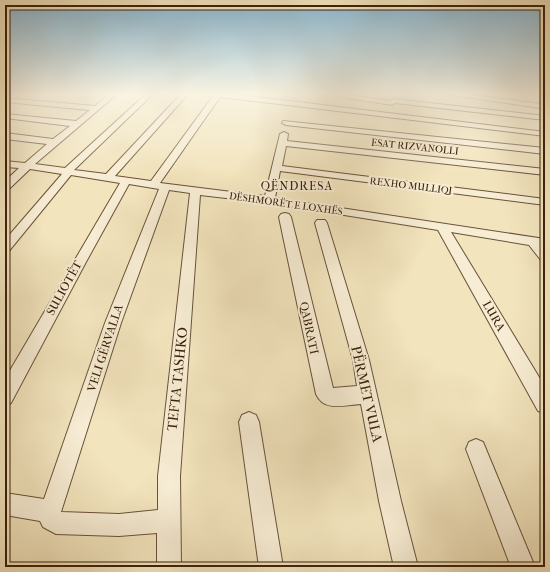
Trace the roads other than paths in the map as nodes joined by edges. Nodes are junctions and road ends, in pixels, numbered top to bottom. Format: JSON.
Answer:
{"nodes":[{"id":1,"x":48,"y":121,"type":"edge"},
{"id":2,"x":82,"y":121,"type":"edge"},
{"id":3,"x":122,"y":121,"type":"edge"},
{"id":4,"x":161,"y":121,"type":"edge"},
{"id":5,"x":198,"y":121,"type":"edge"},
{"id":6,"x":286,"y":121,"type":"edge"},
{"id":7,"x":340,"y":121,"type":"edge"},
{"id":8,"x":430,"y":121,"type":"edge"},
{"id":9,"x":78,"y":124,"type":"junction"},
{"id":10,"x":545,"y":134,"type":"edge"},
{"id":11,"x":5,"y":136,"type":"edge"},
{"id":12,"x":54,"y":142,"type":"junction"},
{"id":13,"x":282,"y":143,"type":"junction"},
{"id":14,"x":545,"y":151,"type":"edge"},
{"id":15,"x":5,"y":164,"type":"edge"},
{"id":16,"x":26,"y":166,"type":"junction"},
{"id":17,"x":276,"y":168,"type":"junction"},
{"id":18,"x":68,"y":172,"type":"junction"},
{"id":19,"x":545,"y":172,"type":"edge"},
{"id":20,"x":108,"y":178,"type":"junction"},
{"id":21,"x":126,"y":181,"type":"junction"},
{"id":22,"x":159,"y":186,"type":"junction"},
{"id":23,"x":5,"y":187,"type":"edge"},
{"id":24,"x":195,"y":191,"type":"junction"},
{"id":25,"x":269,"y":200,"type":"junction"},
{"id":26,"x":545,"y":202,"type":"edge"},
{"id":27,"x":285,"y":217,"type":"dead end"},
{"id":28,"x":321,"y":223,"type":"dead end"},
{"id":29,"x":442,"y":227,"type":"junction"},
{"id":30,"x":539,"y":242,"type":"edge"},
{"id":31,"x":5,"y":248,"type":"edge"},
{"id":32,"x":545,"y":256,"type":"edge"},
{"id":33,"x":369,"y":394,"type":"junction"},
{"id":34,"x":5,"y":397,"type":"edge"},
{"id":35,"x":545,"y":404,"type":"edge"},
{"id":36,"x":249,"y":422,"type":"dead end"},
{"id":37,"x":476,"y":449,"type":"dead end"},
{"id":38,"x":5,"y":504,"type":"edge"},
{"id":39,"x":50,"y":511,"type":"junction"},
{"id":40,"x":168,"y":521,"type":"junction"},
{"id":41,"x":169,"y":567,"type":"edge"},
{"id":42,"x":271,"y":567,"type":"edge"},
{"id":43,"x":406,"y":567,"type":"edge"},
{"id":44,"x":523,"y":567,"type":"edge"}],
"edges":[{"from":1,"to":9,"type":"street"},
{"from":2,"to":9,"type":"street"},
{"from":3,"to":18,"type":"street"},
{"from":4,"to":20,"type":"street"},
{"from":5,"to":22,"type":"street","name":"VELI GËRVALLA"},
{"from":6,"to":13,"type":"street"},
{"from":7,"to":14,"type":"street"},
{"from":8,"to":10,"type":"street"},
{"from":9,"to":12,"type":"street"},
{"from":11,"to":12,"type":"street"},
{"from":12,"to":16,"type":"street"},
{"from":13,"to":17,"type":"street"},
{"from":13,"to":19,"type":"street","name":"ESAT RIZVANOLLI"},
{"from":15,"to":16,"type":"street","name":"DËSHMORËT E LOXHËS"},
{"from":16,"to":18,"type":"street","name":"DËSHMORËT E LOXHËS"},
{"from":16,"to":23,"type":"street"},
{"from":17,"to":25,"type":"street"},
{"from":17,"to":26,"type":"street","name":"REXHO MULLIQI"},
{"from":18,"to":20,"type":"street","name":"DËSHMORËT E LOXHËS"},
{"from":18,"to":31,"type":"street"},
{"from":20,"to":21,"type":"street","name":"DËSHMORËT E LOXHËS"},
{"from":21,"to":22,"type":"street","name":"DËSHMORËT E LOXHËS"},
{"from":21,"to":34,"type":"street","name":"SULIOTËT"},
{"from":22,"to":24,"type":"street","name":"DËSHMORËT E LOXHËS"},
{"from":22,"to":39,"type":"street","name":"VELI GËRVALLA"},
{"from":24,"to":25,"type":"street","name":"DËSHMORËT E LOXHËS"},
{"from":24,"to":40,"type":"street","name":"TEFTA TASHKO"},
{"from":25,"to":29,"type":"street","name":"DËSHMORËT E LOXHËS"},
{"from":27,"to":33,"type":"street","name":"QABRATI"},
{"from":28,"to":33,"type":"street","name":"PËRMET VULA"},
{"from":29,"to":30,"type":"street","name":"DËSHMORËT E LOXHËS"},
{"from":29,"to":35,"type":"street","name":"LURA"},
{"from":30,"to":32,"type":"street"},
{"from":33,"to":43,"type":"street","name":"PËRMET VULA"},
{"from":36,"to":42,"type":"street"},
{"from":37,"to":44,"type":"street"},
{"from":38,"to":39,"type":"street"},
{"from":39,"to":40,"type":"street"},
{"from":40,"to":41,"type":"street","name":"TEFTA TASHKO"}]}
